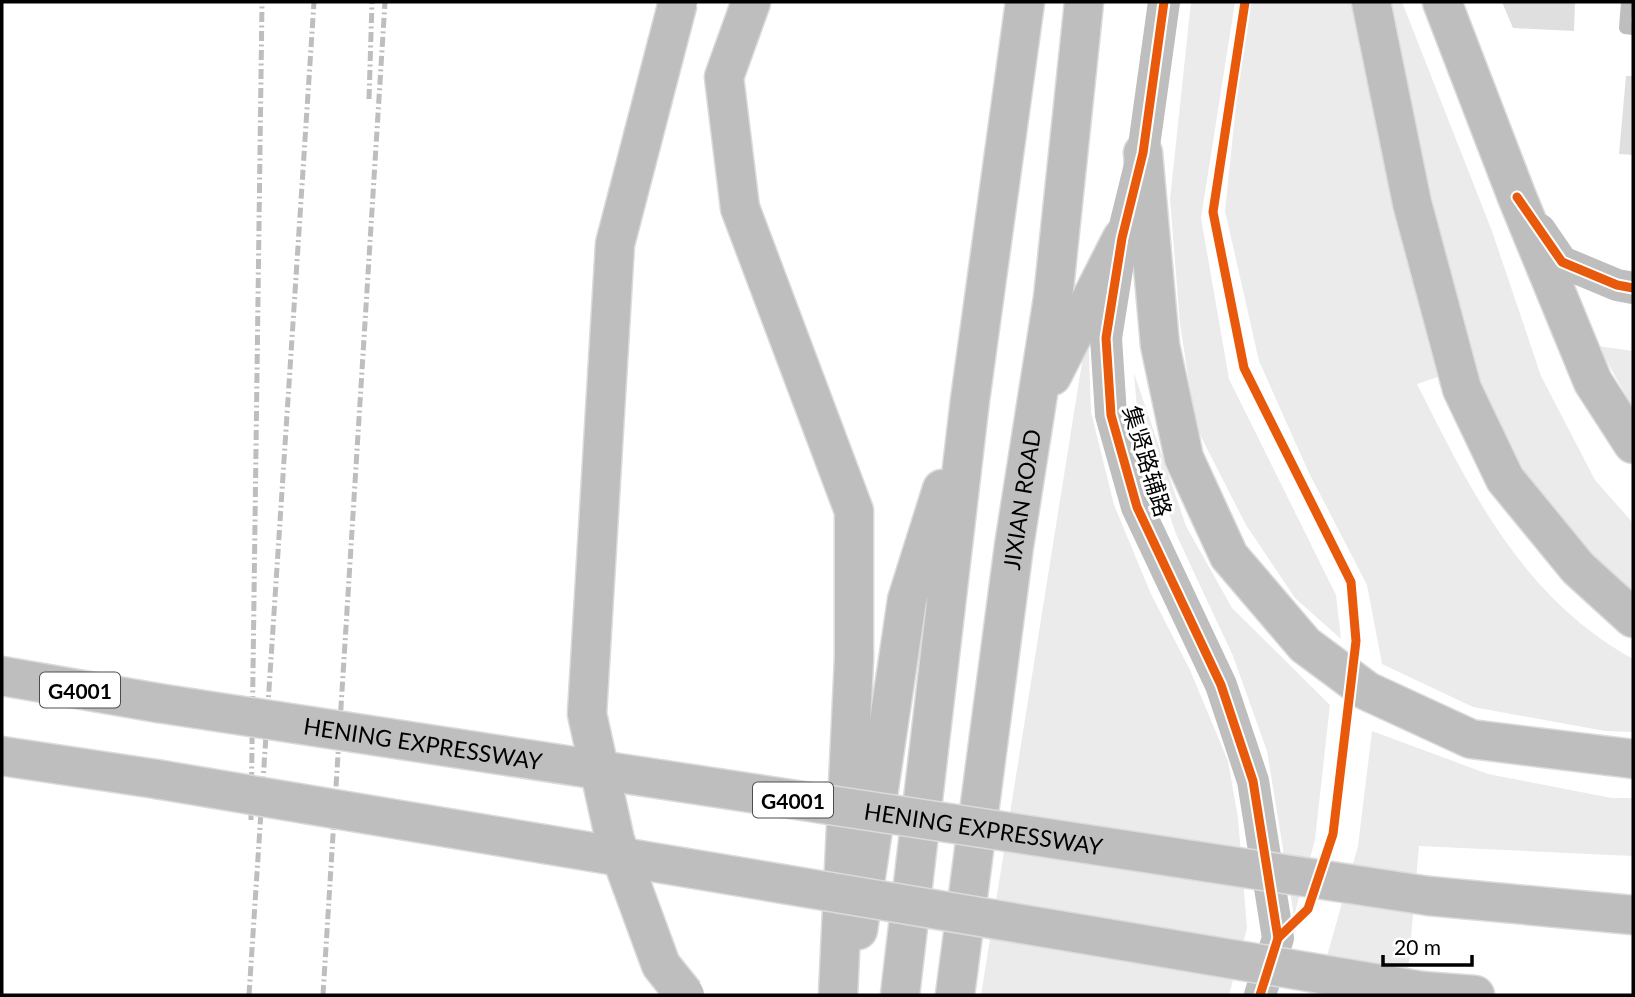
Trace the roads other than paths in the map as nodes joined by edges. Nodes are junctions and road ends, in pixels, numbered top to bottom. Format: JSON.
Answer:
{"nodes":[{"id":1,"x":678,"y":2,"type":"edge"},
{"id":2,"x":751,"y":2,"type":"edge"},
{"id":3,"x":1025,"y":2,"type":"edge"},
{"id":4,"x":1084,"y":2,"type":"edge"},
{"id":5,"x":1164,"y":2,"type":"edge"},
{"id":6,"x":1371,"y":2,"type":"edge"},
{"id":7,"x":1442,"y":2,"type":"edge"},
{"id":8,"x":1626,"y":2,"type":"edge"},
{"id":9,"x":1633,"y":29,"type":"edge"},
{"id":10,"x":1143,"y":153,"type":"junction"},
{"id":11,"x":1517,"y":197,"type":"junction"},
{"id":12,"x":1122,"y":238,"type":"junction"},
{"id":13,"x":1633,"y":288,"type":"edge"},
{"id":14,"x":970,"y":400,"type":"junction"},
{"id":15,"x":1036,"y":409,"type":"junction"},
{"id":16,"x":1633,"y":444,"type":"edge"},
{"id":17,"x":1633,"y":618,"type":"edge"},
{"id":18,"x":2,"y":676,"type":"edge"},
{"id":19,"x":2,"y":755,"type":"edge"},
{"id":20,"x":1633,"y":760,"type":"edge"},
{"id":21,"x":1633,"y":915,"type":"edge"},
{"id":22,"x":685,"y":995,"type":"edge"},
{"id":23,"x":838,"y":995,"type":"edge"},
{"id":24,"x":848,"y":995,"type":"edge"},
{"id":25,"x":900,"y":995,"type":"edge"},
{"id":26,"x":955,"y":995,"type":"edge"},
{"id":27,"x":1260,"y":995,"type":"edge"},
{"id":28,"x":1475,"y":995,"type":"edge"}],
"edges":[{"from":1,"to":22,"type":"highway","bridge":true},
{"from":2,"to":23,"type":"highway"},
{"from":3,"to":14,"type":"highway"},
{"from":4,"to":15,"type":"highway","name":"JIXIAN ROAD"},
{"from":5,"to":10,"type":"street","name":"集贤路辅路"},
{"from":6,"to":17,"type":"highway"},
{"from":7,"to":11,"type":"highway"},
{"from":8,"to":9,"type":"lane"},
{"from":10,"to":12,"type":"street","name":"集贤路辅路"},
{"from":10,"to":20,"type":"highway"},
{"from":11,"to":13,"type":"street"},
{"from":11,"to":16,"type":"highway"},
{"from":12,"to":15,"type":"highway"},
{"from":12,"to":27,"type":"street","name":"集贤路辅路"},
{"from":14,"to":24,"type":"highway"},
{"from":14,"to":25,"type":"highway"},
{"from":15,"to":26,"type":"highway","name":"JIXIAN ROAD"},
{"from":18,"to":21,"type":"highway","name":"HENING EXPRESSWAY","number":"G4001","bridge":true},
{"from":19,"to":28,"type":"highway","bridge":true}]}
